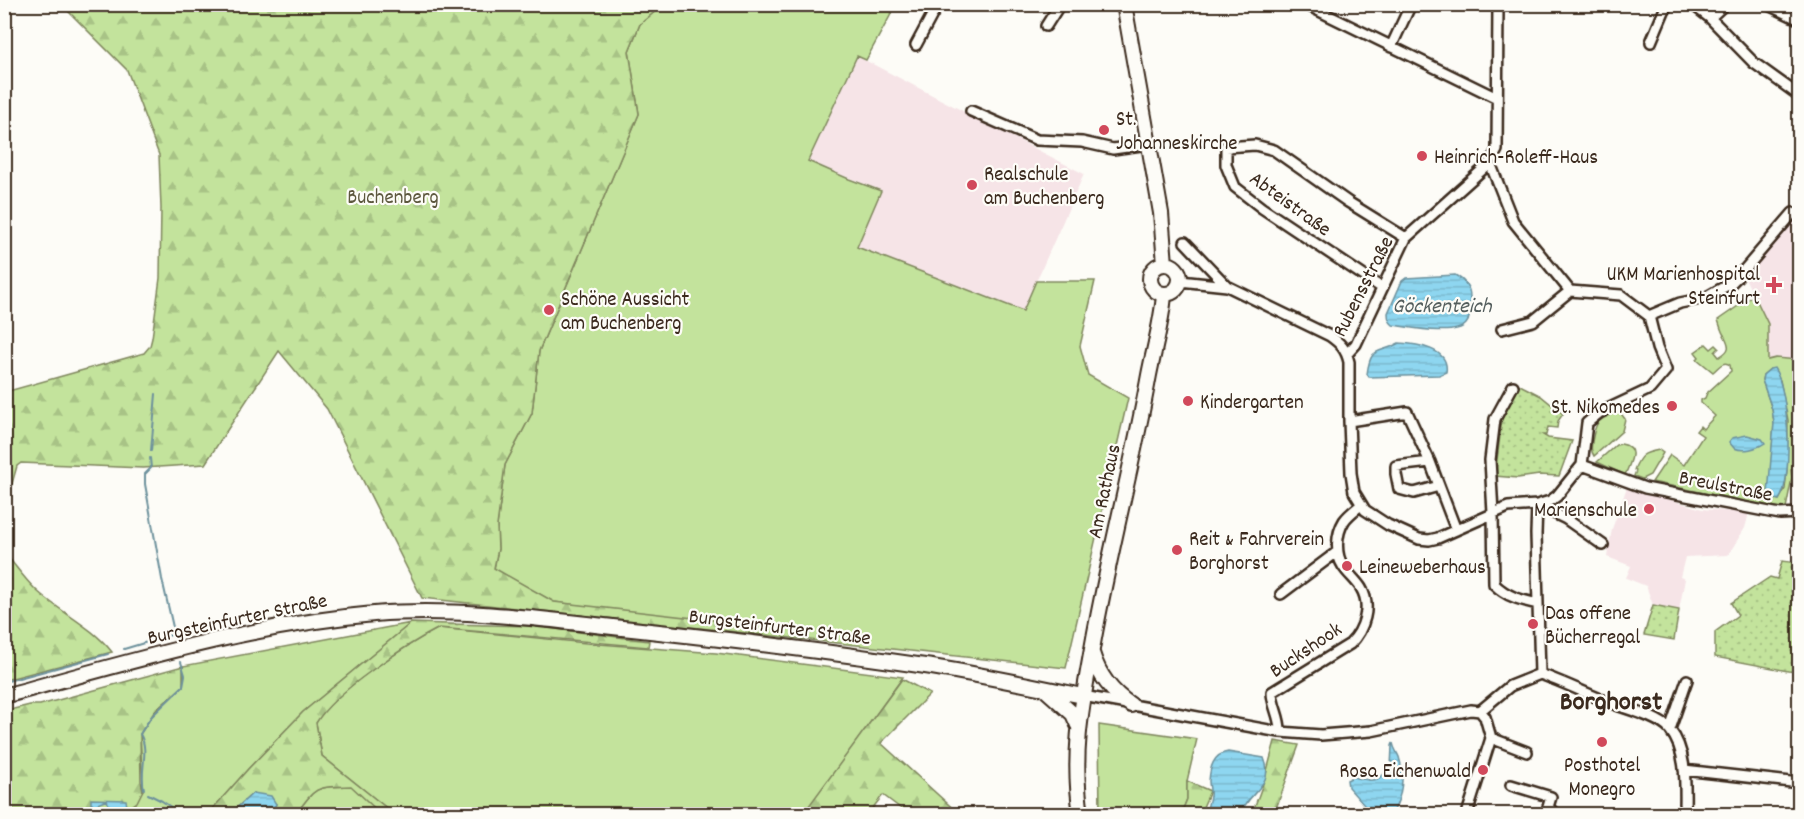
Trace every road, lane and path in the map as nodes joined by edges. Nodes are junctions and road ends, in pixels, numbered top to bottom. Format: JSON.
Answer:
{"nodes":[{"id":1,"x":938,"y":4,"type":"edge"},
{"id":2,"x":1060,"y":4,"type":"edge"},
{"id":3,"x":1124,"y":4,"type":"edge"},
{"id":4,"x":1305,"y":4,"type":"edge"},
{"id":5,"x":1411,"y":4,"type":"edge"},
{"id":6,"x":1498,"y":4,"type":"edge"},
{"id":7,"x":1666,"y":4,"type":"edge"},
{"id":8,"x":1692,"y":4,"type":"edge"},
{"id":9,"x":1725,"y":4,"type":"edge"},
{"id":10,"x":1766,"y":4,"type":"edge"},
{"id":11,"x":1710,"y":18,"type":"junction"},
{"id":12,"x":1800,"y":20,"type":"edge"},
{"id":13,"x":1046,"y":26,"type":"dead end"},
{"id":14,"x":1651,"y":42,"type":"dead end"},
{"id":15,"x":916,"y":45,"type":"dead end"},
{"id":16,"x":1391,"y":47,"type":"junction"},
{"id":17,"x":1800,"y":96,"type":"edge"},
{"id":18,"x":1497,"y":98,"type":"junction"},
{"id":19,"x":971,"y":111,"type":"dead end"},
{"id":20,"x":1148,"y":144,"type":"junction"},
{"id":21,"x":1490,"y":163,"type":"junction"},
{"id":22,"x":1793,"y":213,"type":"dead end"},
{"id":23,"x":1406,"y":238,"type":"junction"},
{"id":24,"x":1185,"y":242,"type":"dead end"},
{"id":25,"x":1165,"y":264,"type":"junction"},
{"id":26,"x":1180,"y":281,"type":"junction"},
{"id":27,"x":1227,"y":286,"type":"junction"},
{"id":28,"x":1382,"y":288,"type":"junction"},
{"id":29,"x":1570,"y":291,"type":"junction"},
{"id":30,"x":1164,"y":295,"type":"junction"},
{"id":31,"x":1649,"y":316,"type":"junction"},
{"id":32,"x":1502,"y":329,"type":"dead end"},
{"id":33,"x":1347,"y":354,"type":"junction"},
{"id":34,"x":1514,"y":386,"type":"dead end"},
{"id":35,"x":1349,"y":421,"type":"junction"},
{"id":36,"x":1430,"y":462,"type":"junction"},
{"id":37,"x":1582,"y":465,"type":"junction"},
{"id":38,"x":1439,"y":486,"type":"junction"},
{"id":39,"x":1361,"y":505,"type":"junction"},
{"id":40,"x":1537,"y":505,"type":"junction"},
{"id":41,"x":1493,"y":513,"type":"junction"},
{"id":42,"x":1800,"y":513,"type":"edge"},
{"id":43,"x":1456,"y":530,"type":"junction"},
{"id":44,"x":1604,"y":545,"type":"dead end"},
{"id":45,"x":1337,"y":552,"type":"junction"},
{"id":46,"x":1281,"y":594,"type":"dead end"},
{"id":47,"x":1538,"y":604,"type":"junction"},
{"id":48,"x":1092,"y":651,"type":"junction"},
{"id":49,"x":1540,"y":674,"type":"junction"},
{"id":50,"x":1688,"y":680,"type":"dead end"},
{"id":51,"x":1045,"y":689,"type":"junction"},
{"id":52,"x":4,"y":696,"type":"edge"},
{"id":53,"x":1083,"y":696,"type":"junction"},
{"id":54,"x":1131,"y":705,"type":"junction"},
{"id":55,"x":1480,"y":711,"type":"junction"},
{"id":56,"x":1078,"y":725,"type":"junction"},
{"id":57,"x":1670,"y":729,"type":"junction"},
{"id":58,"x":1280,"y":732,"type":"junction"},
{"id":59,"x":1491,"y":738,"type":"junction"},
{"id":60,"x":1527,"y":752,"type":"dead end"},
{"id":61,"x":1684,"y":770,"type":"junction"},
{"id":62,"x":1800,"y":783,"type":"edge"},
{"id":63,"x":1510,"y":784,"type":"dead end"},
{"id":64,"x":1081,"y":814,"type":"edge"},
{"id":65,"x":1467,"y":814,"type":"edge"},
{"id":66,"x":1553,"y":814,"type":"edge"},
{"id":67,"x":1685,"y":814,"type":"edge"}],
"edges":[{"from":1,"to":15,"type":"street"},
{"from":2,"to":13,"type":"street"},
{"from":3,"to":20,"type":"main road"},
{"from":4,"to":16,"type":"street"},
{"from":5,"to":16,"type":"street"},
{"from":6,"to":18,"type":"street"},
{"from":7,"to":14,"type":"street"},
{"from":8,"to":11,"type":"street"},
{"from":9,"to":11,"type":"street"},
{"from":10,"to":12,"type":"street"},
{"from":11,"to":17,"type":"street"},
{"from":16,"to":18,"type":"street"},
{"from":18,"to":21,"type":"street"},
{"from":19,"to":20,"type":"street"},
{"from":20,"to":25,"type":"main road"},
{"from":21,"to":23,"type":"street","name":"Rubensstraße"},
{"from":21,"to":29,"type":"street"},
{"from":22,"to":31,"type":"street"},
{"from":23,"to":28,"type":"street","name":"Rubensstraße"},
{"from":23,"to":28,"type":"street","name":"Abteistraße"},
{"from":24,"to":27,"type":"street"},
{"from":25,"to":26,"type":"main road"},
{"from":25,"to":30,"type":"main road"},
{"from":26,"to":27,"type":"street"},
{"from":26,"to":30,"type":"main road"},
{"from":27,"to":33,"type":"street"},
{"from":28,"to":33,"type":"street","name":"Rubensstraße"},
{"from":29,"to":31,"type":"street"},
{"from":29,"to":32,"type":"street"},
{"from":30,"to":48,"type":"main road","name":"Am Rathaus"},
{"from":31,"to":37,"type":"street"},
{"from":33,"to":35,"type":"street"},
{"from":34,"to":41,"type":"street"},
{"from":35,"to":36,"type":"street"},
{"from":35,"to":39,"type":"street"},
{"from":36,"to":38,"type":"street"},
{"from":36,"to":38,"type":"street"},
{"from":37,"to":40,"type":"street"},
{"from":37,"to":42,"type":"street","name":"Breulstraße"},
{"from":38,"to":43,"type":"street"},
{"from":39,"to":43,"type":"street"},
{"from":39,"to":45,"type":"street"},
{"from":40,"to":41,"type":"street"},
{"from":40,"to":44,"type":"street"},
{"from":40,"to":47,"type":"street"},
{"from":41,"to":43,"type":"street"},
{"from":41,"to":47,"type":"street"},
{"from":45,"to":46,"type":"street"},
{"from":45,"to":58,"type":"street","name":"Buckshook"},
{"from":47,"to":49,"type":"street"},
{"from":48,"to":53,"type":"main road","name":"Am Rathaus"},
{"from":48,"to":54,"type":"main road"},
{"from":49,"to":55,"type":"street"},
{"from":49,"to":57,"type":"street"},
{"from":50,"to":57,"type":"street"},
{"from":51,"to":52,"type":"main road","name":"Burgsteinfurter Straße"},
{"from":51,"to":53,"type":"main road","name":"Burgsteinfurter Straße"},
{"from":51,"to":56,"type":"main road"},
{"from":53,"to":54,"type":"street","name":"Burgsteinfurter Straße"},
{"from":53,"to":56,"type":"main road","name":"Am Rathaus"},
{"from":54,"to":58,"type":"street","name":"Burgsteinfurter Straße"},
{"from":55,"to":58,"type":"street","name":"Burgsteinfurter Straße"},
{"from":55,"to":59,"type":"street"},
{"from":56,"to":64,"type":"main road","name":"Am Rathaus"},
{"from":57,"to":61,"type":"street"},
{"from":59,"to":60,"type":"street"},
{"from":59,"to":65,"type":"street"},
{"from":61,"to":62,"type":"street"},
{"from":61,"to":67,"type":"street"},
{"from":63,"to":66,"type":"street"}]}
